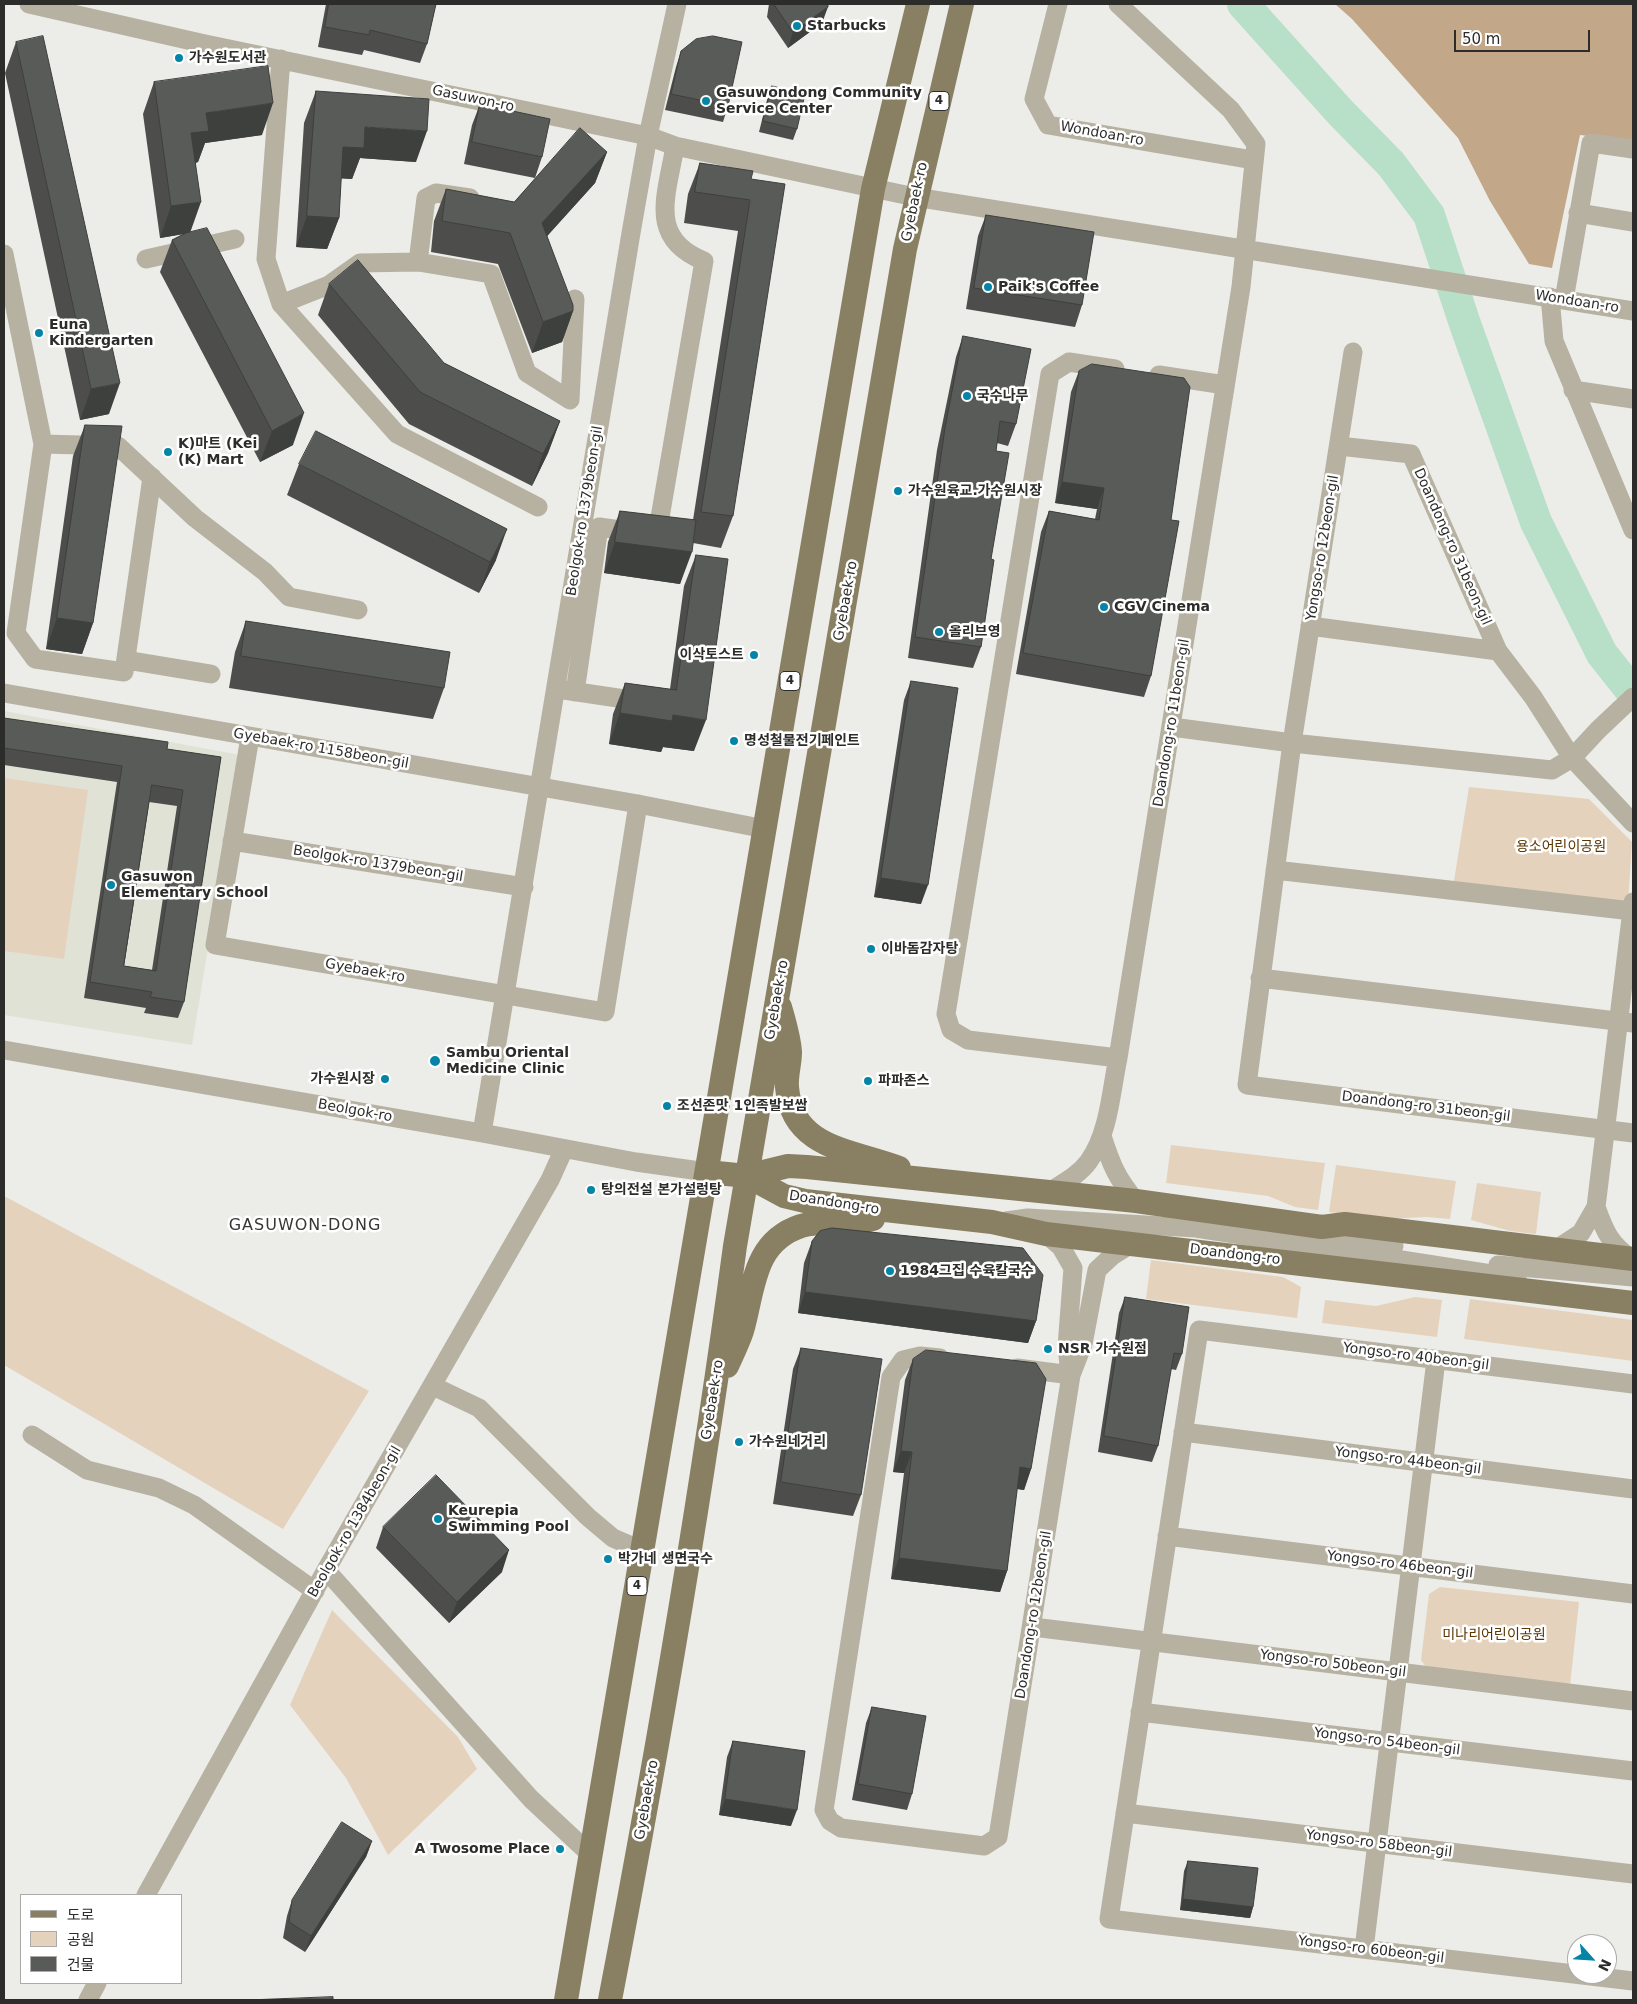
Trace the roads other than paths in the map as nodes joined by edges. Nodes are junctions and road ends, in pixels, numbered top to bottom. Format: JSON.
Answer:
{"nodes":[{"id":1,"x":28,"y":4,"type":"edge"},
{"id":2,"x":677,"y":4,"type":"edge"},
{"id":3,"x":918,"y":4,"type":"edge"},
{"id":4,"x":962,"y":4,"type":"edge"},
{"id":5,"x":1058,"y":4,"type":"edge"},
{"id":6,"x":1118,"y":4,"type":"edge"},
{"id":7,"x":281,"y":59,"type":"junction"},
{"id":8,"x":648,"y":136,"type":"junction"},
{"id":9,"x":675,"y":146,"type":"junction"},
{"id":10,"x":1633,"y":149,"type":"edge"},
{"id":11,"x":1253,"y":160,"type":"junction"},
{"id":12,"x":874,"y":189,"type":"junction"},
{"id":13,"x":916,"y":197,"type":"junction"},
{"id":14,"x":492,"y":201,"type":"edge"},
{"id":15,"x":1578,"y":213,"type":"junction"},
{"id":16,"x":1633,"y":222,"type":"edge"},
{"id":17,"x":235,"y":239,"type":"dead end"},
{"id":18,"x":1244,"y":250,"type":"junction"},
{"id":19,"x":4,"y":254,"type":"edge"},
{"id":20,"x":146,"y":259,"type":"dead end"},
{"id":21,"x":418,"y":262,"type":"junction"},
{"id":22,"x":1557,"y":299,"type":"junction"},
{"id":23,"x":575,"y":300,"type":"dead end"},
{"id":24,"x":281,"y":304,"type":"junction"},
{"id":25,"x":1633,"y":311,"type":"edge"},
{"id":26,"x":1353,"y":352,"type":"dead end"},
{"id":27,"x":1225,"y":385,"type":"junction"},
{"id":28,"x":1573,"y":390,"type":"junction"},
{"id":29,"x":1633,"y":399,"type":"edge"},
{"id":30,"x":43,"y":444,"type":"junction"},
{"id":31,"x":1339,"y":446,"type":"junction"},
{"id":32,"x":152,"y":477,"type":"junction"},
{"id":33,"x":538,"y":506,"type":"dead end"},
{"id":34,"x":1627,"y":506,"type":"edge"},
{"id":35,"x":1633,"y":530,"type":"edge"},
{"id":36,"x":358,"y":610,"type":"dead end"},
{"id":37,"x":1310,"y":626,"type":"junction"},
{"id":38,"x":1498,"y":651,"type":"junction"},
{"id":39,"x":126,"y":660,"type":"junction"},
{"id":40,"x":211,"y":674,"type":"dead end"},
{"id":41,"x":556,"y":689,"type":"junction"},
{"id":42,"x":575,"y":692,"type":"junction"},
{"id":43,"x":4,"y":693,"type":"edge"},
{"id":44,"x":1633,"y":697,"type":"edge"},
{"id":45,"x":638,"y":700,"type":"edge"},
{"id":46,"x":1172,"y":728,"type":"junction"},
{"id":47,"x":250,"y":737,"type":"junction"},
{"id":48,"x":1292,"y":743,"type":"junction"},
{"id":49,"x":1572,"y":758,"type":"junction"},
{"id":50,"x":540,"y":787,"type":"junction"},
{"id":51,"x":638,"y":804,"type":"junction"},
{"id":52,"x":1633,"y":823,"type":"edge"},
{"id":53,"x":765,"y":829,"type":"junction"},
{"id":54,"x":232,"y":841,"type":"junction"},
{"id":55,"x":1275,"y":870,"type":"junction"},
{"id":56,"x":524,"y":887,"type":"junction"},
{"id":57,"x":1633,"y":906,"type":"edge"},
{"id":58,"x":1260,"y":978,"type":"junction"},
{"id":59,"x":506,"y":996,"type":"junction"},
{"id":60,"x":778,"y":998,"type":"junction"},
{"id":61,"x":1626,"y":1022,"type":"edge"},
{"id":62,"x":4,"y":1050,"type":"edge"},
{"id":63,"x":1118,"y":1058,"type":"junction"},
{"id":64,"x":1247,"y":1085,"type":"joint"},
{"id":65,"x":1606,"y":1130,"type":"junction"},
{"id":66,"x":482,"y":1133,"type":"junction"},
{"id":67,"x":1633,"y":1133,"type":"edge"},
{"id":68,"x":1102,"y":1136,"type":"junction"},
{"id":69,"x":564,"y":1149,"type":"junction"},
{"id":70,"x":707,"y":1172,"type":"junction"},
{"id":71,"x":747,"y":1176,"type":"junction"},
{"id":72,"x":936,"y":1182,"type":"junction"},
{"id":73,"x":1049,"y":1192,"type":"junction"},
{"id":74,"x":1136,"y":1201,"type":"junction"},
{"id":75,"x":1596,"y":1207,"type":"junction"},
{"id":76,"x":896,"y":1212,"type":"junction"},
{"id":77,"x":992,"y":1222,"type":"junction"},
{"id":78,"x":1325,"y":1227,"type":"junction"},
{"id":79,"x":1046,"y":1234,"type":"junction"},
{"id":80,"x":1133,"y":1243,"type":"junction"},
{"id":81,"x":1558,"y":1248,"type":"junction"},
{"id":82,"x":1633,"y":1265,"type":"edge"},
{"id":83,"x":1546,"y":1292,"type":"junction"},
{"id":84,"x":1633,"y":1303,"type":"edge"},
{"id":85,"x":958,"y":1360,"type":"edge"},
{"id":86,"x":1436,"y":1360,"type":"junction"},
{"id":87,"x":995,"y":1365,"type":"edge"},
{"id":88,"x":1070,"y":1375,"type":"junction"},
{"id":89,"x":1633,"y":1384,"type":"edge"},
{"id":90,"x":433,"y":1386,"type":"junction"},
{"id":91,"x":715,"y":1393,"type":"junction"},
{"id":92,"x":1183,"y":1432,"type":"junction"},
{"id":93,"x":32,"y":1435,"type":"dead end"},
{"id":94,"x":1423,"y":1462,"type":"junction"},
{"id":95,"x":1633,"y":1489,"type":"edge"},
{"id":96,"x":1167,"y":1536,"type":"junction"},
{"id":97,"x":643,"y":1551,"type":"junction"},
{"id":98,"x":1411,"y":1566,"type":"junction"},
{"id":99,"x":326,"y":1570,"type":"junction"},
{"id":100,"x":315,"y":1591,"type":"junction"},
{"id":101,"x":1633,"y":1594,"type":"edge"},
{"id":102,"x":1033,"y":1627,"type":"junction"},
{"id":103,"x":1151,"y":1642,"type":"junction"},
{"id":104,"x":1398,"y":1672,"type":"junction"},
{"id":105,"x":1633,"y":1701,"type":"edge"},
{"id":106,"x":1140,"y":1712,"type":"junction"},
{"id":107,"x":1389,"y":1742,"type":"junction"},
{"id":108,"x":1633,"y":1771,"type":"edge"},
{"id":109,"x":1125,"y":1813,"type":"junction"},
{"id":110,"x":1376,"y":1844,"type":"junction"},
{"id":111,"x":590,"y":1854,"type":"junction"},
{"id":112,"x":1633,"y":1874,"type":"edge"},
{"id":113,"x":147,"y":1894,"type":"edge"},
{"id":114,"x":1364,"y":1949,"type":"junction"},
{"id":115,"x":1633,"y":1981,"type":"edge"},
{"id":116,"x":96,"y":1984,"type":"edge"},
{"id":117,"x":88,"y":2000,"type":"edge"},
{"id":118,"x":566,"y":2000,"type":"edge"},
{"id":119,"x":610,"y":2000,"type":"edge"}],
"edges":[{"from":1,"to":7,"type":"street","name":"Gasuwon-ro"},
{"from":2,"to":8,"type":"street","name":"Beolgok-ro 1379beon-gil"},
{"from":3,"to":12,"type":"main road","number":"4"},
{"from":4,"to":13,"type":"main road","name":"Gyebaek-ro","number":"4"},
{"from":5,"to":11,"type":"street","name":"Wondoan-ro"},
{"from":6,"to":11,"type":"street"},
{"from":7,"to":8,"type":"street","name":"Gasuwon-ro"},
{"from":7,"to":24,"type":"street"},
{"from":8,"to":9,"type":"street","name":"Gasuwon-ro"},
{"from":8,"to":41,"type":"street","name":"Beolgok-ro 1379beon-gil"},
{"from":9,"to":12,"type":"street","name":"Gasuwon-ro"},
{"from":9,"to":42,"type":"street"},
{"from":10,"to":15,"type":"street"},
{"from":11,"to":18,"type":"street"},
{"from":12,"to":13,"type":"street","name":"Gasuwon-ro"},
{"from":12,"to":53,"type":"main road","number":"4"},
{"from":13,"to":18,"type":"street"},
{"from":13,"to":60,"type":"main road","name":"Gyebaek-ro","number":"4"},
{"from":14,"to":21,"type":"street"},
{"from":15,"to":16,"type":"street"},
{"from":15,"to":22,"type":"street"},
{"from":17,"to":20,"type":"street"},
{"from":18,"to":22,"type":"street","name":"Wondoan-ro"},
{"from":18,"to":27,"type":"street","name":"Doandong-ro 11beon-gil"},
{"from":19,"to":30,"type":"street"},
{"from":21,"to":23,"type":"street"},
{"from":21,"to":24,"type":"street"},
{"from":22,"to":25,"type":"street","name":"Wondoan-ro"},
{"from":22,"to":28,"type":"street"},
{"from":24,"to":33,"type":"street"},
{"from":26,"to":31,"type":"street","name":"Yongso-ro 12beon-gil"},
{"from":27,"to":46,"type":"street","name":"Doandong-ro 11beon-gil"},
{"from":27,"to":63,"type":"street"},
{"from":28,"to":29,"type":"street"},
{"from":28,"to":34,"type":"street"},
{"from":30,"to":32,"type":"street"},
{"from":30,"to":39,"type":"street"},
{"from":31,"to":37,"type":"street","name":"Yongso-ro 12beon-gil"},
{"from":31,"to":38,"type":"street","name":"Doandong-ro 31beon-gil"},
{"from":32,"to":36,"type":"street"},
{"from":32,"to":39,"type":"street"},
{"from":34,"to":35,"type":"street"},
{"from":37,"to":38,"type":"street","name":"Doandong-ro 31beon-gil"},
{"from":37,"to":48,"type":"street","name":"Yongso-ro 12beon-gil"},
{"from":38,"to":49,"type":"street","name":"Doandong-ro 31beon-gil"},
{"from":39,"to":40,"type":"street"},
{"from":41,"to":42,"type":"street"},
{"from":41,"to":50,"type":"street","name":"Beolgok-ro 1379beon-gil"},
{"from":42,"to":45,"type":"street"},
{"from":43,"to":47,"type":"street","name":"Gyebaek-ro 1158beon-gil"},
{"from":44,"to":49,"type":"street"},
{"from":46,"to":48,"type":"street"},
{"from":46,"to":63,"type":"street","name":"Doandong-ro 11beon-gil"},
{"from":47,"to":50,"type":"street","name":"Gyebaek-ro 1158beon-gil"},
{"from":47,"to":54,"type":"street"},
{"from":48,"to":49,"type":"street"},
{"from":48,"to":55,"type":"street","name":"Yongso-ro 12beon-gil"},
{"from":49,"to":52,"type":"street","name":"Doandong-ro 31beon-gil"},
{"from":50,"to":51,"type":"street","name":"Gyebaek-ro 1158beon-gil"},
{"from":50,"to":56,"type":"street","name":"Beolgok-ro 1379beon-gil"},
{"from":51,"to":53,"type":"street","name":"Gyebaek-ro 1158beon-gil"},
{"from":51,"to":59,"type":"street","name":"Gyebaek-ro"},
{"from":53,"to":70,"type":"main road","number":"4"},
{"from":54,"to":56,"type":"street","name":"Beolgok-ro 1379beon-gil"},
{"from":54,"to":59,"type":"street","name":"Gyebaek-ro"},
{"from":55,"to":57,"type":"street"},
{"from":55,"to":58,"type":"street","name":"Yongso-ro 12beon-gil"},
{"from":56,"to":59,"type":"street","name":"Beolgok-ro 1379beon-gil"},
{"from":57,"to":61,"type":"street"},
{"from":58,"to":61,"type":"street"},
{"from":58,"to":64,"type":"street","name":"Yongso-ro 12beon-gil"},
{"from":59,"to":66,"type":"street","name":"Beolgok-ro 1379beon-gil"},
{"from":60,"to":71,"type":"main road","name":"Gyebaek-ro","number":"4"},
{"from":60,"to":72,"type":"main road"},
{"from":61,"to":65,"type":"street"},
{"from":62,"to":66,"type":"street","name":"Beolgok-ro"},
{"from":63,"to":68,"type":"street","name":"Doandong-ro 11beon-gil"},
{"from":64,"to":65,"type":"street","name":"Doandong-ro 31beon-gil"},
{"from":65,"to":67,"type":"street","name":"Doandong-ro 31beon-gil"},
{"from":65,"to":75,"type":"street"},
{"from":66,"to":69,"type":"street","name":"Beolgok-ro"},
{"from":68,"to":73,"type":"street"},
{"from":68,"to":74,"type":"street"},
{"from":69,"to":70,"type":"street","name":"Beolgok-ro"},
{"from":69,"to":90,"type":"street","name":"Beolgok-ro 1384beon-gil"},
{"from":70,"to":71,"type":"main road"},
{"from":70,"to":97,"type":"main road","number":"4"},
{"from":71,"to":72,"type":"main road"},
{"from":71,"to":76,"type":"main road","name":"Doandong-ro"},
{"from":71,"to":91,"type":"main road","name":"Gyebaek-ro","number":"4"},
{"from":72,"to":73,"type":"main road"},
{"from":73,"to":74,"type":"main road"},
{"from":74,"to":78,"type":"main road"},
{"from":75,"to":81,"type":"street"},
{"from":75,"to":82,"type":"street"},
{"from":76,"to":77,"type":"main road","name":"Doandong-ro"},
{"from":76,"to":91,"type":"main road"},
{"from":77,"to":79,"type":"main road","name":"Doandong-ro"},
{"from":77,"to":83,"type":"street"},
{"from":78,"to":81,"type":"main road"},
{"from":78,"to":82,"type":"street"},
{"from":79,"to":80,"type":"main road","name":"Doandong-ro"},
{"from":79,"to":88,"type":"street"},
{"from":80,"to":83,"type":"main road","name":"Doandong-ro"},
{"from":80,"to":88,"type":"street"},
{"from":81,"to":82,"type":"main road"},
{"from":83,"to":84,"type":"main road","name":"Doandong-ro"},
{"from":85,"to":102,"type":"street","name":"Doandong-ro 12beon-gil"},
{"from":86,"to":89,"type":"street","name":"Yongso-ro 40beon-gil"},
{"from":86,"to":92,"type":"street","name":"Yongso-ro 40beon-gil"},
{"from":86,"to":94,"type":"street"},
{"from":87,"to":88,"type":"street"},
{"from":88,"to":102,"type":"street","name":"Doandong-ro 12beon-gil"},
{"from":90,"to":97,"type":"street"},
{"from":90,"to":99,"type":"street","name":"Beolgok-ro 1384beon-gil"},
{"from":91,"to":119,"type":"main road","name":"Gyebaek-ro","number":"4"},
{"from":92,"to":94,"type":"street","name":"Yongso-ro 44beon-gil"},
{"from":92,"to":96,"type":"street"},
{"from":93,"to":100,"type":"street"},
{"from":94,"to":95,"type":"street","name":"Yongso-ro 44beon-gil"},
{"from":94,"to":98,"type":"street"},
{"from":96,"to":98,"type":"street","name":"Yongso-ro 46beon-gil"},
{"from":96,"to":103,"type":"street"},
{"from":97,"to":111,"type":"main road","number":"4"},
{"from":98,"to":101,"type":"street","name":"Yongso-ro 46beon-gil"},
{"from":98,"to":104,"type":"street"},
{"from":99,"to":100,"type":"street","name":"Beolgok-ro 1384beon-gil"},
{"from":99,"to":111,"type":"street"},
{"from":100,"to":113,"type":"street","name":"Beolgok-ro 1384beon-gil"},
{"from":102,"to":103,"type":"street","name":"Yongso-ro 50beon-gil"},
{"from":103,"to":104,"type":"street","name":"Yongso-ro 50beon-gil"},
{"from":103,"to":106,"type":"street"},
{"from":104,"to":105,"type":"street","name":"Yongso-ro 50beon-gil"},
{"from":104,"to":107,"type":"street"},
{"from":106,"to":107,"type":"street","name":"Yongso-ro 54beon-gil"},
{"from":106,"to":109,"type":"street"},
{"from":107,"to":108,"type":"street","name":"Yongso-ro 54beon-gil"},
{"from":107,"to":110,"type":"street"},
{"from":109,"to":110,"type":"street","name":"Yongso-ro 58beon-gil"},
{"from":109,"to":114,"type":"street","name":"Yongso-ro 60beon-gil"},
{"from":110,"to":112,"type":"street","name":"Yongso-ro 58beon-gil"},
{"from":110,"to":114,"type":"street"},
{"from":111,"to":118,"type":"main road","number":"4"},
{"from":114,"to":115,"type":"street","name":"Yongso-ro 60beon-gil"},
{"from":116,"to":117,"type":"street"}]}
